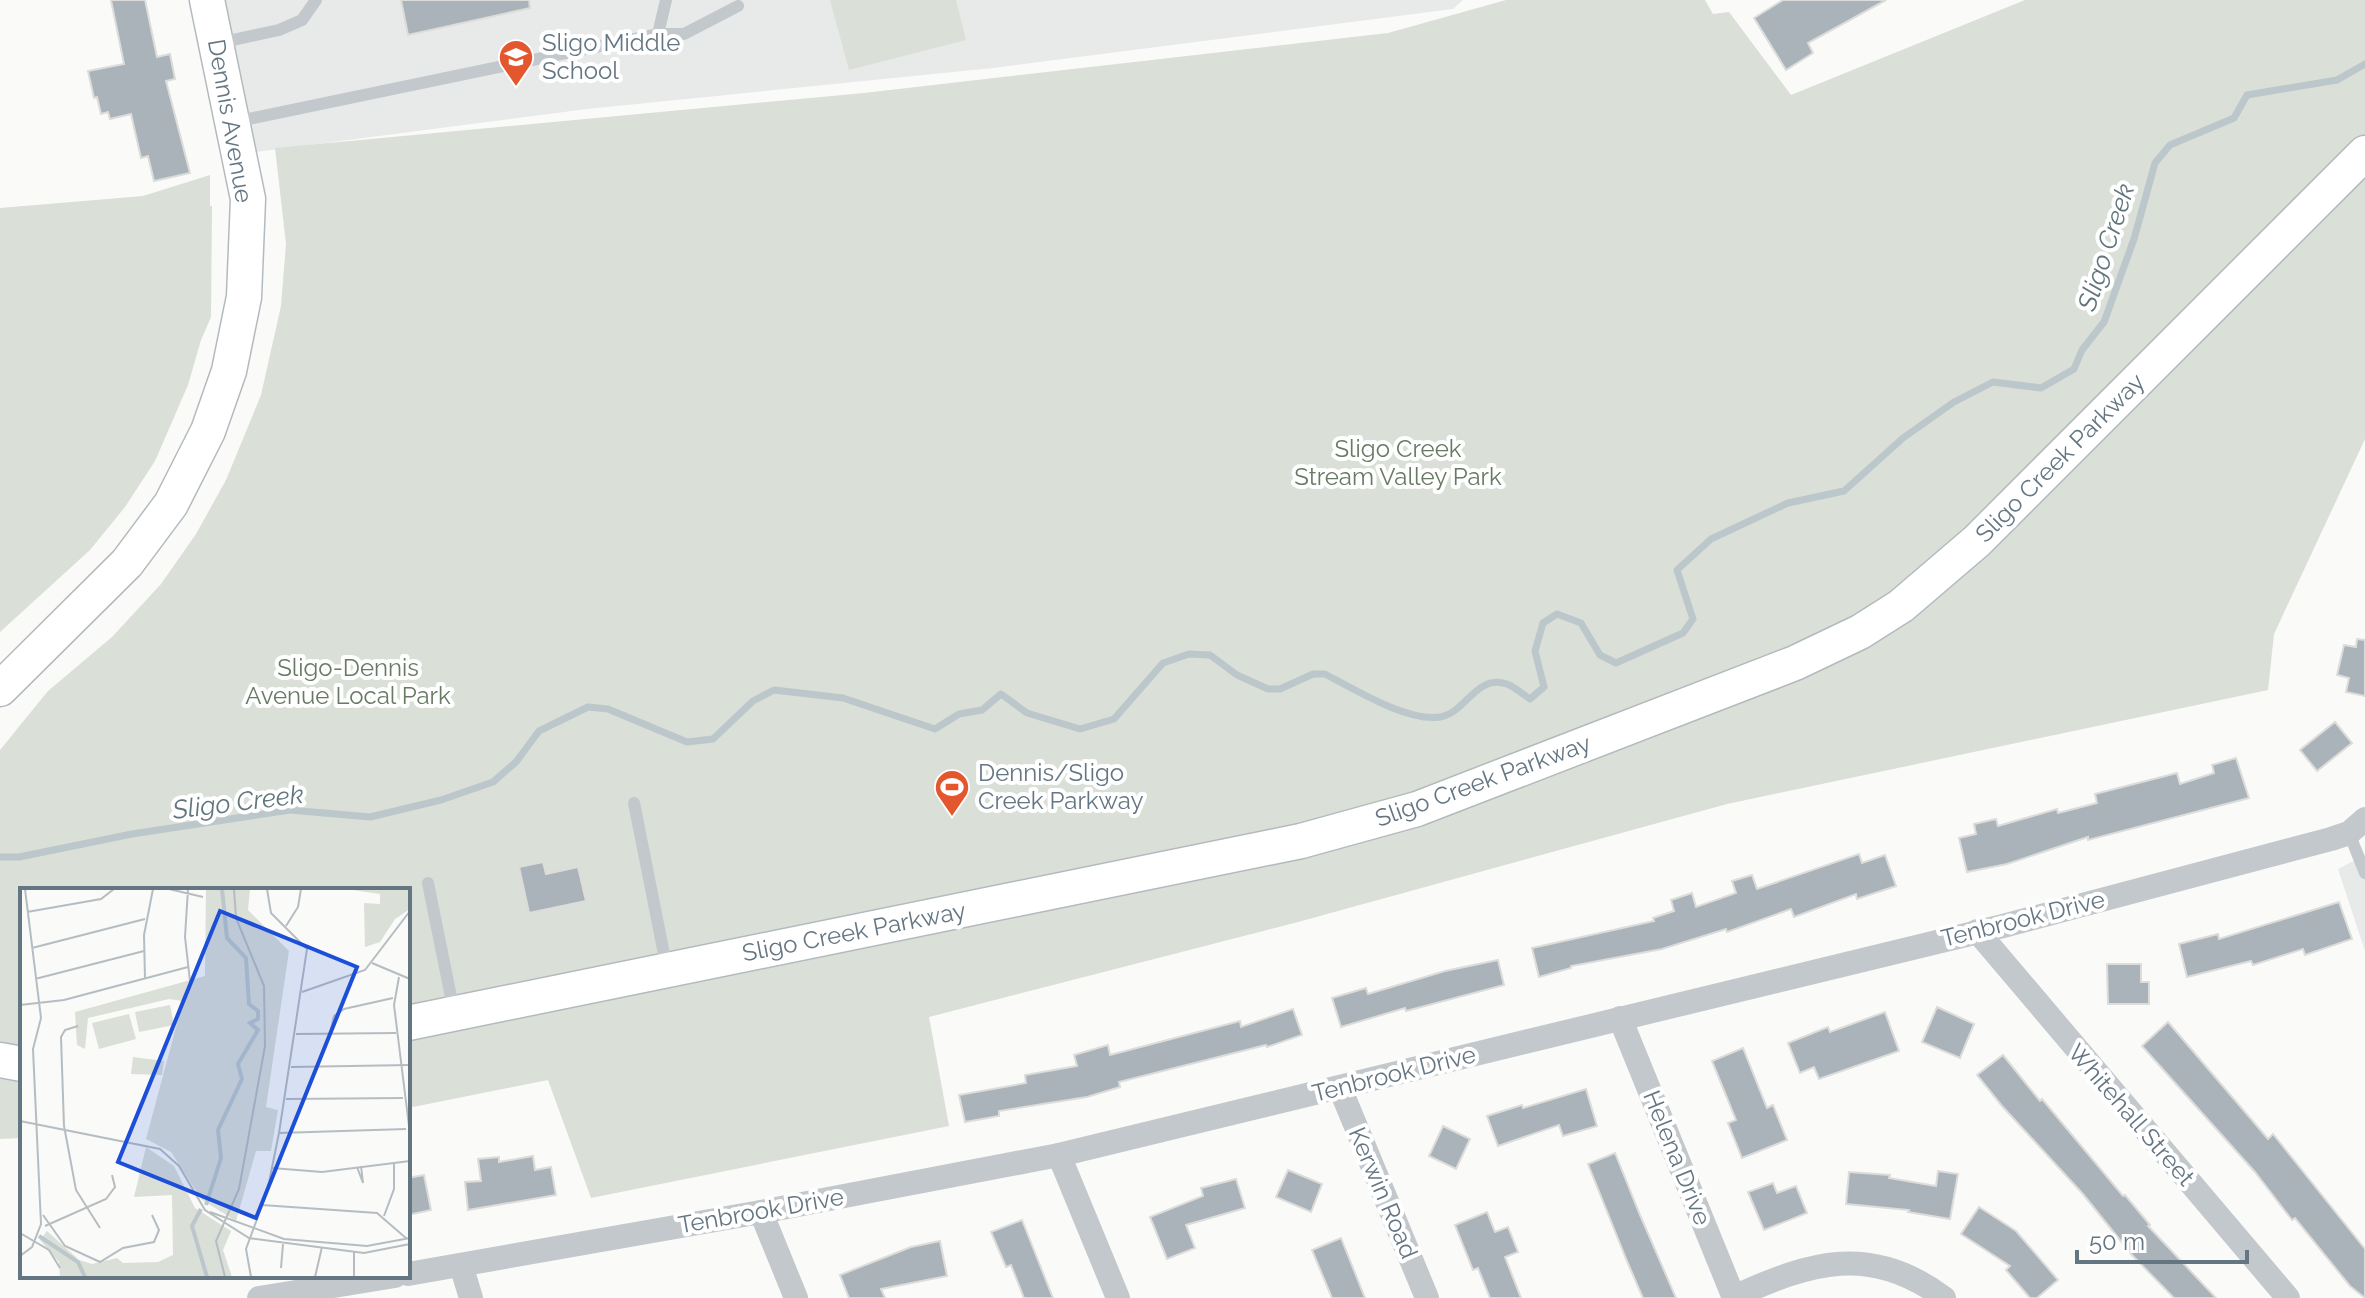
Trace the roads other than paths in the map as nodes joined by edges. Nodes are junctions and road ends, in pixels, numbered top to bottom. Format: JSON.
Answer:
{"nodes":[{"id":1,"x":207,"y":0,"type":"edge"},
{"id":2,"x":316,"y":0,"type":"edge"},
{"id":3,"x":666,"y":0,"type":"edge"},
{"id":4,"x":729,"y":6,"type":"edge"},
{"id":5,"x":658,"y":34,"type":"junction"},
{"id":6,"x":216,"y":43,"type":"junction"},
{"id":7,"x":232,"y":122,"type":"junction"},
{"id":8,"x":2365,"y":153,"type":"edge"},
{"id":9,"x":0,"y":689,"type":"edge"},
{"id":10,"x":634,"y":803,"type":"dead end"},
{"id":11,"x":2357,"y":826,"type":"edge"},
{"id":12,"x":2365,"y":873,"type":"edge"},
{"id":13,"x":428,"y":883,"type":"dead end"},
{"id":14,"x":1977,"y":931,"type":"junction"},
{"id":15,"x":667,"y":969,"type":"junction"},
{"id":16,"x":454,"y":1012,"type":"junction"},
{"id":17,"x":1620,"y":1018,"type":"junction"},
{"id":18,"x":410,"y":1023,"type":"edge"},
{"id":19,"x":0,"y":1060,"type":"edge"},
{"id":20,"x":20,"y":1064,"type":"edge"},
{"id":21,"x":1340,"y":1088,"type":"junction"},
{"id":22,"x":1059,"y":1155,"type":"junction"},
{"id":23,"x":761,"y":1212,"type":"junction"},
{"id":24,"x":461,"y":1265,"type":"junction"},
{"id":25,"x":410,"y":1274,"type":"edge"},
{"id":26,"x":383,"y":1278,"type":"edge"},
{"id":27,"x":1734,"y":1297,"type":"edge"},
{"id":28,"x":259,"y":1298,"type":"edge"},
{"id":29,"x":471,"y":1298,"type":"edge"},
{"id":30,"x":796,"y":1298,"type":"edge"},
{"id":31,"x":1118,"y":1298,"type":"edge"},
{"id":32,"x":1427,"y":1298,"type":"edge"},
{"id":33,"x":1944,"y":1298,"type":"edge"},
{"id":34,"x":2288,"y":1298,"type":"edge"}],
"edges":[{"from":1,"to":6,"type":"street","name":"Dennis Avenue"},
{"from":2,"to":6,"type":"lane"},
{"from":3,"to":5,"type":"lane"},
{"from":4,"to":5,"type":"lane"},
{"from":5,"to":7,"type":"lane"},
{"from":6,"to":7,"type":"street","name":"Dennis Avenue"},
{"from":7,"to":9,"type":"street","name":"Dennis Avenue"},
{"from":8,"to":15,"type":"street","name":"Sligo Creek Parkway"},
{"from":10,"to":15,"type":"lane"},
{"from":11,"to":12,"type":"lane"},
{"from":11,"to":14,"type":"street","name":"Tenbrook Drive"},
{"from":13,"to":16,"type":"lane"},
{"from":14,"to":17,"type":"street","name":"Tenbrook Drive"},
{"from":14,"to":34,"type":"street","name":"Whitehall Street"},
{"from":15,"to":16,"type":"street","name":"Sligo Creek Parkway"},
{"from":16,"to":18,"type":"street","name":"Sligo Creek Parkway"},
{"from":17,"to":21,"type":"street","name":"Tenbrook Drive"},
{"from":17,"to":27,"type":"street","name":"Helena Drive"},
{"from":19,"to":20,"type":"street"},
{"from":21,"to":22,"type":"street","name":"Tenbrook Drive"},
{"from":21,"to":32,"type":"street","name":"Kerwin Road"},
{"from":22,"to":23,"type":"street","name":"Tenbrook Drive"},
{"from":22,"to":31,"type":"street"},
{"from":23,"to":24,"type":"street","name":"Tenbrook Drive"},
{"from":23,"to":30,"type":"street"},
{"from":24,"to":25,"type":"street","name":"Tenbrook Drive"},
{"from":24,"to":29,"type":"street"},
{"from":26,"to":28,"type":"street"},
{"from":27,"to":33,"type":"street"}]}
